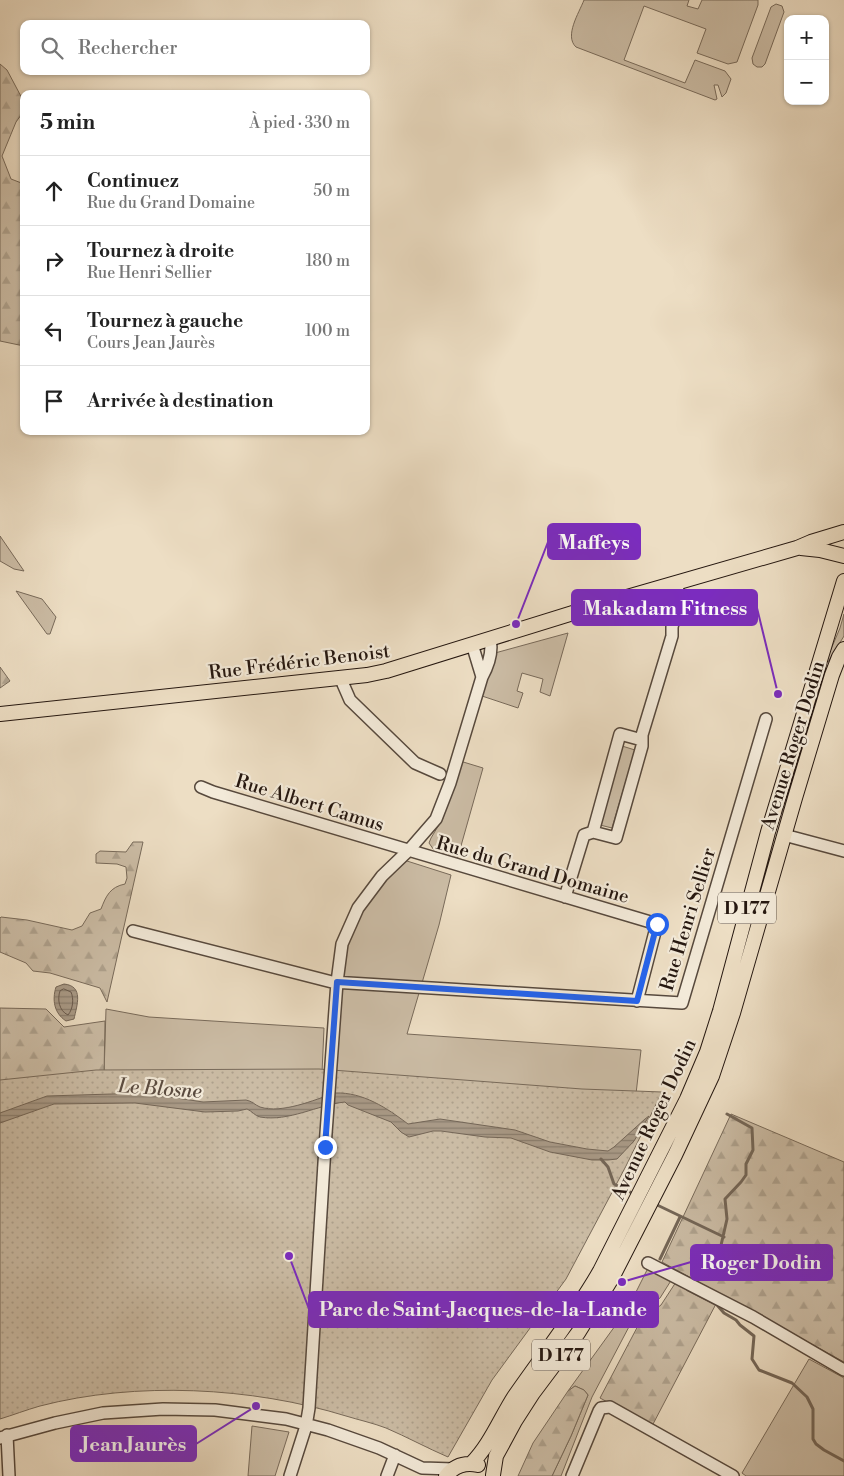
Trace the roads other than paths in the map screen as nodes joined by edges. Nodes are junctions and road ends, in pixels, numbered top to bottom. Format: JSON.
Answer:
{"nodes":[{"id":1,"x":844,"y":532,"type":"edge"},
{"id":2,"x":797,"y":548,"type":"junction"},
{"id":3,"x":844,"y":556,"type":"edge"},
{"id":4,"x":844,"y":581,"type":"edge"},
{"id":5,"x":676,"y":583,"type":"junction"},
{"id":6,"x":490,"y":639,"type":"junction"},
{"id":7,"x":472,"y":644,"type":"junction"},
{"id":8,"x":844,"y":649,"type":"edge"},
{"id":9,"x":343,"y":677,"type":"junction"},
{"id":10,"x":482,"y":677,"type":"junction"},
{"id":11,"x":0,"y":714,"type":"edge"},
{"id":12,"x":766,"y":719,"type":"dead end"},
{"id":13,"x":642,"y":740,"type":"junction"},
{"id":14,"x":440,"y":774,"type":"dead end"},
{"id":15,"x":201,"y":787,"type":"dead end"},
{"id":16,"x":593,"y":832,"type":"junction"},
{"id":17,"x":784,"y":835,"type":"junction"},
{"id":18,"x":409,"y":850,"type":"junction"},
{"id":19,"x":844,"y":852,"type":"edge"},
{"id":20,"x":565,"y":896,"type":"junction"},
{"id":21,"x":134,"y":931,"type":"dead end"},
{"id":22,"x":337,"y":982,"type":"junction"},
{"id":23,"x":637,"y":1001,"type":"junction"},
{"id":24,"x":669,"y":1152,"type":"junction"},
{"id":25,"x":627,"y":1234,"type":"junction"},
{"id":26,"x":648,"y":1263,"type":"dead end"},
{"id":27,"x":844,"y":1370,"type":"edge"},
{"id":28,"x":306,"y":1426,"type":"junction"},
{"id":29,"x":4,"y":1437,"type":"edge"},
{"id":30,"x":395,"y":1455,"type":"junction"},
{"id":31,"x":471,"y":1464,"type":"junction"},
{"id":32,"x":426,"y":1472,"type":"edge"},
{"id":33,"x":450,"y":1472,"type":"edge"},
{"id":34,"x":9,"y":1476,"type":"edge"},
{"id":35,"x":290,"y":1476,"type":"edge"},
{"id":36,"x":388,"y":1476,"type":"edge"},
{"id":37,"x":493,"y":1476,"type":"edge"},
{"id":38,"x":572,"y":1476,"type":"edge"},
{"id":39,"x":733,"y":1476,"type":"edge"}],
"edges":[{"from":1,"to":2,"type":"main road","name":"Rue Frédéric Benoist"},
{"from":2,"to":3,"type":"main road","name":"Rue Frédéric Benoist"},
{"from":2,"to":5,"type":"main road","name":"Rue Frédéric Benoist"},
{"from":4,"to":24,"type":"main road","name":"Avenue Roger Dodin","number":"D 177"},
{"from":5,"to":6,"type":"main road","name":"Rue Frédéric Benoist"},
{"from":5,"to":13,"type":"street"},
{"from":6,"to":7,"type":"main road","name":"Rue Frédéric Benoist"},
{"from":6,"to":10,"type":"street"},
{"from":7,"to":9,"type":"main road","name":"Rue Frédéric Benoist"},
{"from":7,"to":10,"type":"street"},
{"from":8,"to":17,"type":"main road","name":"Avenue Roger Dodin","number":"D 177"},
{"from":9,"to":11,"type":"main road","name":"Rue Frédéric Benoist"},
{"from":9,"to":14,"type":"street"},
{"from":10,"to":18,"type":"street"},
{"from":12,"to":23,"type":"street","name":"Rue Henri Sellier"},
{"from":13,"to":16,"type":"street"},
{"from":13,"to":16,"type":"street"},
{"from":15,"to":18,"type":"street","name":"Rue Albert Camus"},
{"from":16,"to":20,"type":"street"},
{"from":17,"to":19,"type":"street"},
{"from":17,"to":24,"type":"main road","name":"Avenue Roger Dodin","number":"D 177"},
{"from":18,"to":20,"type":"street","name":"Rue du Grand Domaine"},
{"from":18,"to":22,"type":"street"},
{"from":20,"to":23,"type":"street","name":"Rue du Grand Domaine"},
{"from":21,"to":22,"type":"street","name":"Rue Henri Sellier"},
{"from":22,"to":23,"type":"street","name":"Rue Henri Sellier"},
{"from":22,"to":28,"type":"street"},
{"from":24,"to":25,"type":"main road","name":"Avenue Roger Dodin"},
{"from":25,"to":31,"type":"main road","name":"Avenue Roger Dodin","number":"D 177"},
{"from":25,"to":37,"type":"main road","name":"Avenue Roger Dodin","number":"D 177"},
{"from":26,"to":27,"type":"street"},
{"from":28,"to":29,"type":"street"},
{"from":28,"to":30,"type":"street"},
{"from":28,"to":35,"type":"street"},
{"from":29,"to":34,"type":"street"},
{"from":30,"to":32,"type":"street"},
{"from":30,"to":36,"type":"street"},
{"from":31,"to":33,"type":"main road"},
{"from":31,"to":37,"type":"main road"},
{"from":32,"to":33,"type":"street"},
{"from":38,"to":39,"type":"street"}]}
